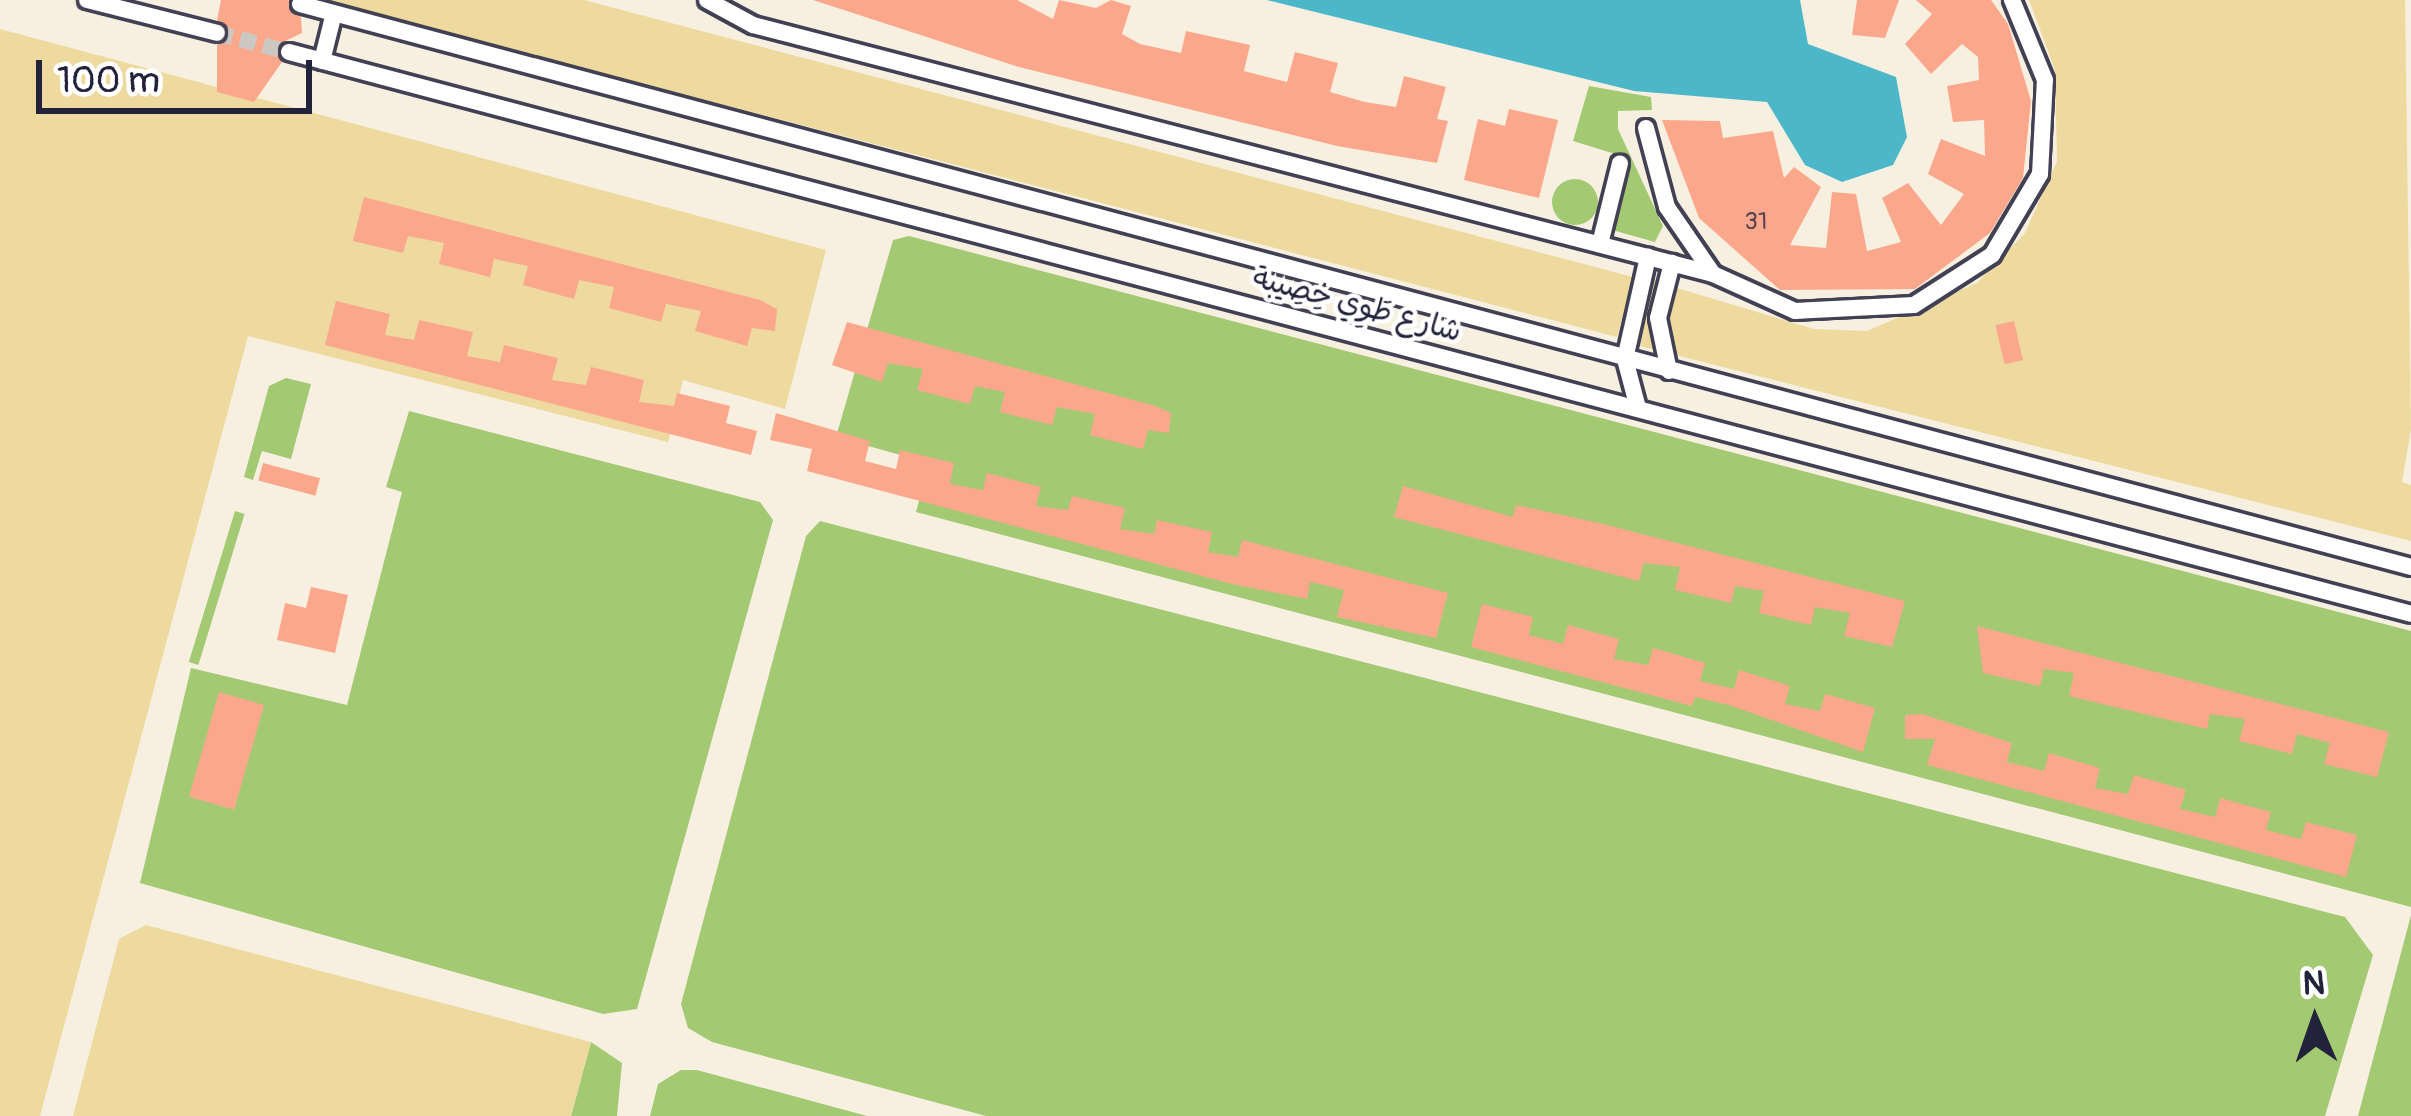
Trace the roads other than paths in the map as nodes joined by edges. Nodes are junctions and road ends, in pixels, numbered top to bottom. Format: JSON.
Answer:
{"nodes":[{"id":1,"x":87,"y":0,"type":"edge"},
{"id":2,"x":707,"y":0,"type":"edge"},
{"id":3,"x":2012,"y":0,"type":"edge"},
{"id":4,"x":300,"y":4,"type":"dead end"},
{"id":5,"x":334,"y":13,"type":"junction"},
{"id":6,"x":217,"y":33,"type":"tunnel mouth"},
{"id":7,"x":289,"y":52,"type":"tunnel mouth"},
{"id":8,"x":322,"y":61,"type":"junction"},
{"id":9,"x":1646,"y":128,"type":"dead end"},
{"id":10,"x":1620,"y":163,"type":"dead end"},
{"id":11,"x":1600,"y":244,"type":"junction"},
{"id":12,"x":1648,"y":257,"type":"junction"},
{"id":13,"x":1672,"y":263,"type":"junction"},
{"id":14,"x":1713,"y":274,"type":"junction"},
{"id":15,"x":1625,"y":359,"type":"junction"},
{"id":16,"x":1669,"y":371,"type":"junction"},
{"id":17,"x":1638,"y":408,"type":"junction"},
{"id":18,"x":2411,"y":567,"type":"edge"},
{"id":19,"x":2411,"y":614,"type":"edge"}],
"edges":[{"from":1,"to":6,"type":"street"},
{"from":2,"to":11,"type":"street"},
{"from":3,"to":14,"type":"street"},
{"from":4,"to":5,"type":"street","name":"شارع طَوِي خِصِيبة"},
{"from":5,"to":8,"type":"street"},
{"from":5,"to":15,"type":"street","name":"شارع طَوِي خِصِيبة"},
{"from":7,"to":8,"type":"street","name":"شارع طَوِي خِصِيبة"},
{"from":8,"to":17,"type":"street","name":"شارع طَوِي خِصِيبة"},
{"from":9,"to":14,"type":"street"},
{"from":10,"to":11,"type":"street"},
{"from":11,"to":12,"type":"street"},
{"from":12,"to":13,"type":"street"},
{"from":12,"to":15,"type":"street"},
{"from":13,"to":14,"type":"street"},
{"from":13,"to":16,"type":"street"},
{"from":15,"to":16,"type":"street","name":"شارع طَوِي خِصِيبة"},
{"from":15,"to":17,"type":"street"},
{"from":16,"to":18,"type":"street","name":"شارع طَوِي خِصِيبة"},
{"from":17,"to":19,"type":"street","name":"شارع طَوِي خِصِيبة"}]}
